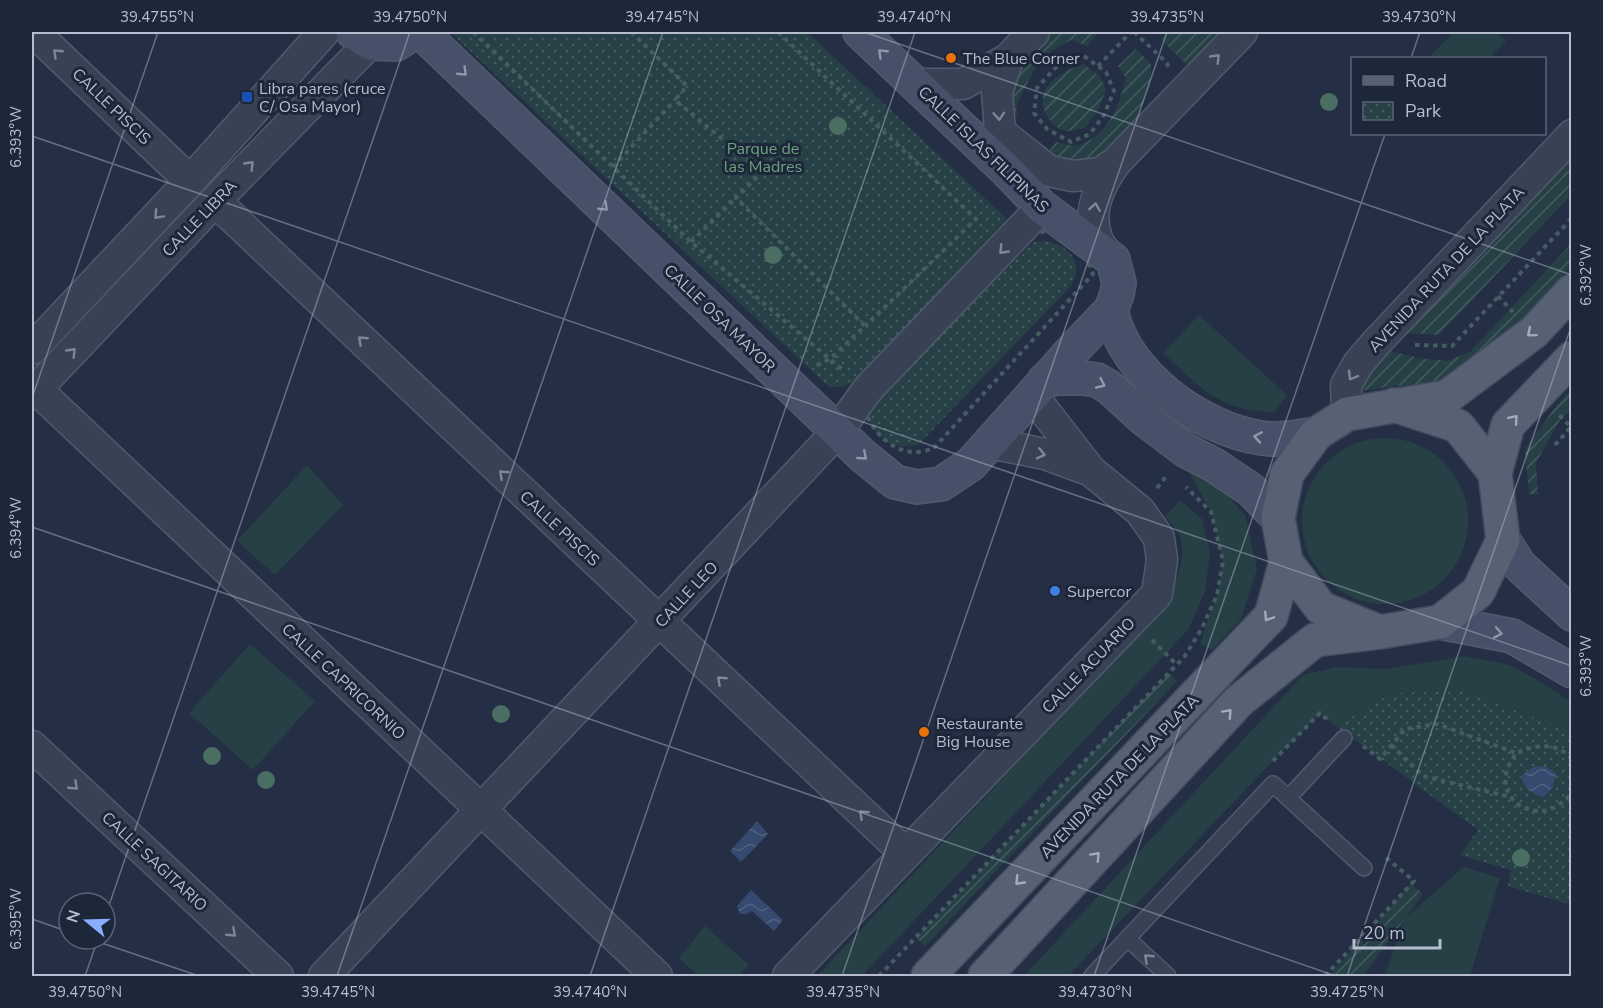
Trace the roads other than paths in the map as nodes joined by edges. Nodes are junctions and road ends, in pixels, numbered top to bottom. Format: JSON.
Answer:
{"nodes":[{"id":1,"x":34,"y":32,"type":"edge"},
{"id":2,"x":324,"y":32,"type":"edge"},
{"id":3,"x":414,"y":32,"type":"edge"},
{"id":4,"x":421,"y":32,"type":"edge"},
{"id":5,"x":860,"y":32,"type":"edge"},
{"id":6,"x":1034,"y":32,"type":"edge"},
{"id":7,"x":1242,"y":32,"type":"edge"},
{"id":8,"x":361,"y":37,"type":"edge"},
{"id":9,"x":1008,"y":59,"type":"junction"},
{"id":10,"x":915,"y":84,"type":"junction"},
{"id":11,"x":1572,"y":135,"type":"edge"},
{"id":12,"x":1116,"y":162,"type":"junction"},
{"id":13,"x":190,"y":181,"type":"junction"},
{"id":14,"x":216,"y":201,"type":"junction"},
{"id":15,"x":1042,"y":207,"type":"junction"},
{"id":16,"x":1113,"y":260,"type":"junction"},
{"id":17,"x":1572,"y":291,"type":"edge"},
{"id":18,"x":1111,"y":310,"type":"junction"},
{"id":19,"x":32,"y":349,"type":"edge"},
{"id":20,"x":1572,"y":358,"type":"edge"},
{"id":21,"x":1038,"y":388,"type":"junction"},
{"id":22,"x":33,"y":390,"type":"edge"},
{"id":23,"x":1394,"y":405,"type":"junction"},
{"id":24,"x":1347,"y":414,"type":"junction"},
{"id":25,"x":837,"y":432,"type":"junction"},
{"id":26,"x":1316,"y":434,"type":"junction"},
{"id":27,"x":989,"y":443,"type":"junction"},
{"id":28,"x":1091,"y":471,"type":"junction"},
{"id":29,"x":1496,"y":473,"type":"junction"},
{"id":30,"x":1278,"y":518,"type":"junction"},
{"id":31,"x":1503,"y":540,"type":"junction"},
{"id":32,"x":1286,"y":562,"type":"junction"},
{"id":33,"x":1572,"y":614,"type":"edge"},
{"id":34,"x":659,"y":622,"type":"junction"},
{"id":35,"x":1440,"y":622,"type":"junction"},
{"id":36,"x":1380,"y":632,"type":"junction"},
{"id":37,"x":1572,"y":671,"type":"edge"},
{"id":38,"x":1344,"y":738,"type":"dead end"},
{"id":39,"x":32,"y":746,"type":"edge"},
{"id":40,"x":1288,"y":798,"type":"junction"},
{"id":41,"x":481,"y":810,"type":"junction"},
{"id":42,"x":906,"y":854,"type":"junction"},
{"id":43,"x":1364,"y":868,"type":"dead end"},
{"id":44,"x":1128,"y":939,"type":"junction"},
{"id":45,"x":278,"y":976,"type":"edge"},
{"id":46,"x":324,"y":976,"type":"edge"},
{"id":47,"x":657,"y":976,"type":"edge"},
{"id":48,"x":788,"y":976,"type":"edge"},
{"id":49,"x":928,"y":976,"type":"edge"},
{"id":50,"x":985,"y":976,"type":"edge"},
{"id":51,"x":1092,"y":976,"type":"edge"},
{"id":52,"x":1168,"y":976,"type":"edge"}],
"edges":[{"from":13,"to":1,"type":"street","name":"CALLE PISCIS","one_way":true},
{"from":2,"to":13,"type":"street","name":"CALLE LIBRA"},
{"from":3,"to":8,"type":"main road"},
{"from":4,"to":25,"type":"main road","name":"CALLE OSA MAYOR","one_way":true},
{"from":10,"to":5,"type":"main road","name":"CALLE ISLAS FILIPINAS","one_way":true},
{"from":6,"to":9,"type":"street"},
{"from":12,"to":7,"type":"street","one_way":true},
{"from":14,"to":8,"type":"street","name":"CALLE LIBRA","one_way":true},
{"from":9,"to":10,"type":"street"},
{"from":9,"to":12,"type":"street","one_way":true},
{"from":10,"to":15,"type":"main road","name":"CALLE ISLAS FILIPINAS"},
{"from":11,"to":24,"type":"street","name":"AVENIDA RUTA DE LA PLATA","one_way":true},
{"from":16,"to":12,"type":"street","one_way":true},
{"from":13,"to":19,"type":"street","name":"CALLE LIBRA","one_way":true},
{"from":22,"to":14,"type":"street","name":"CALLE LIBRA","one_way":true},
{"from":34,"to":14,"type":"street","name":"CALLE PISCIS","one_way":true},
{"from":15,"to":16,"type":"main road","name":"CALLE ISLAS FILIPINAS"},
{"from":15,"to":25,"type":"street","name":"CALLE LEO","one_way":true},
{"from":16,"to":18,"type":"main road"},
{"from":17,"to":23,"type":"main road","one_way":true},
{"from":18,"to":21,"type":"main road","name":"CALLE OSA MAYOR"},
{"from":26,"to":18,"type":"main road","one_way":true},
{"from":29,"to":20,"type":"main road","one_way":true},
{"from":21,"to":27,"type":"main road","name":"CALLE OSA MAYOR"},
{"from":21,"to":28,"type":"street"},
{"from":21,"to":30,"type":"main road","one_way":true},
{"from":22,"to":41,"type":"street","name":"CALLE CAPRICORNIO"},
{"from":23,"to":24,"type":"main road"},
{"from":23,"to":29,"type":"main road"},
{"from":24,"to":26,"type":"main road"},
{"from":25,"to":27,"type":"main road","name":"CALLE OSA MAYOR","one_way":true},
{"from":25,"to":34,"type":"street","name":"CALLE LEO"},
{"from":26,"to":30,"type":"main road"},
{"from":27,"to":28,"type":"street","one_way":true},
{"from":28,"to":42,"type":"street","name":"CALLE ACUARIO"},
{"from":29,"to":31,"type":"main road"},
{"from":30,"to":32,"type":"main road"},
{"from":31,"to":33,"type":"main road"},
{"from":31,"to":35,"type":"main road"},
{"from":32,"to":36,"type":"main road"},
{"from":32,"to":49,"type":"main road","name":"AVENIDA RUTA DE LA PLATA","one_way":true},
{"from":34,"to":41,"type":"street","name":"CALLE LEO"},
{"from":42,"to":34,"type":"street","name":"CALLE PISCIS","one_way":true},
{"from":35,"to":36,"type":"main road"},
{"from":35,"to":37,"type":"main road","one_way":true},
{"from":50,"to":36,"type":"main road","one_way":true},
{"from":38,"to":40,"type":"lane"},
{"from":39,"to":45,"type":"street","name":"CALLE SAGITARIO","one_way":true},
{"from":40,"to":43,"type":"lane"},
{"from":40,"to":44,"type":"lane"},
{"from":41,"to":46,"type":"street","name":"CALLE LEO"},
{"from":41,"to":47,"type":"street","name":"CALLE CAPRICORNIO"},
{"from":42,"to":48,"type":"street","name":"CALLE ACUARIO"},
{"from":44,"to":51,"type":"lane"},
{"from":52,"to":44,"type":"lane","one_way":true}]}
